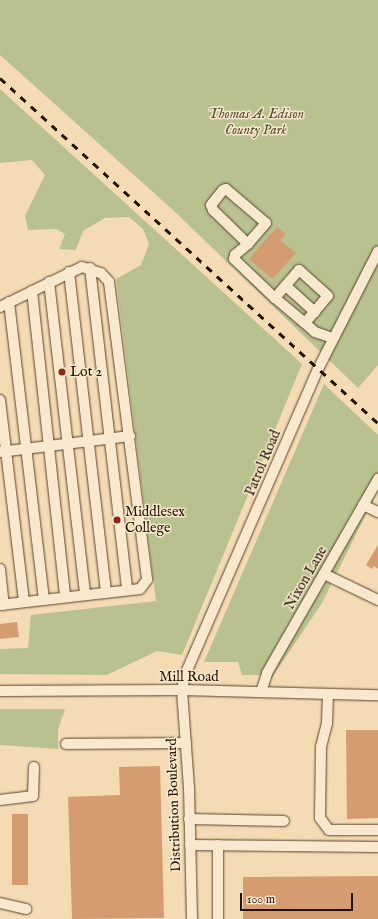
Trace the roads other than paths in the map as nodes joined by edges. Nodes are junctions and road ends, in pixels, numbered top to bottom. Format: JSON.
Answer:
{"nodes":[{"id":1,"x":248,"y":244,"type":"junction"},
{"id":2,"x":378,"y":251,"type":"edge"},
{"id":3,"x":90,"y":268,"type":"junction"},
{"id":4,"x":69,"y":272,"type":"junction"},
{"id":5,"x":49,"y":282,"type":"junction"},
{"id":6,"x":286,"y":286,"type":"junction"},
{"id":7,"x":32,"y":291,"type":"junction"},
{"id":8,"x":275,"y":298,"type":"junction"},
{"id":9,"x":9,"y":302,"type":"junction"},
{"id":10,"x":0,"y":307,"type":"edge"},
{"id":11,"x":315,"y":312,"type":"junction"},
{"id":12,"x":305,"y":323,"type":"junction"},
{"id":13,"x":332,"y":338,"type":"junction"},
{"id":14,"x":0,"y":400,"type":"edge"},
{"id":15,"x":130,"y":436,"type":"junction"},
{"id":16,"x":108,"y":439,"type":"junction"},
{"id":17,"x":88,"y":442,"type":"junction"},
{"id":18,"x":68,"y":444,"type":"junction"},
{"id":19,"x":48,"y":447,"type":"junction"},
{"id":20,"x":27,"y":449,"type":"junction"},
{"id":21,"x":3,"y":452,"type":"edge"},
{"id":22,"x":378,"y":478,"type":"edge"},
{"id":23,"x":364,"y":505,"type":"junction"},
{"id":24,"x":378,"y":512,"type":"edge"},
{"id":25,"x":0,"y":569,"type":"edge"},
{"id":26,"x":324,"y":574,"type":"junction"},
{"id":27,"x":127,"y":590,"type":"junction"},
{"id":28,"x":106,"y":592,"type":"junction"},
{"id":29,"x":85,"y":595,"type":"junction"},
{"id":30,"x":65,"y":597,"type":"junction"},
{"id":31,"x":44,"y":600,"type":"junction"},
{"id":32,"x":378,"y":600,"type":"edge"},
{"id":33,"x":24,"y":602,"type":"junction"},
{"id":34,"x":2,"y":605,"type":"edge"},
{"id":35,"x":182,"y":690,"type":"junction"},
{"id":36,"x":0,"y":691,"type":"edge"},
{"id":37,"x":261,"y":692,"type":"junction"},
{"id":38,"x":328,"y":694,"type":"junction"},
{"id":39,"x":378,"y":695,"type":"edge"},
{"id":40,"x":186,"y":743,"type":"junction"},
{"id":41,"x":66,"y":744,"type":"dead end"},
{"id":42,"x":34,"y":768,"type":"dead end"},
{"id":43,"x":0,"y":800,"type":"edge"},
{"id":44,"x":190,"y":819,"type":"junction"},
{"id":45,"x":284,"y":821,"type":"dead end"},
{"id":46,"x":378,"y":830,"type":"edge"},
{"id":47,"x":190,"y":845,"type":"junction"},
{"id":48,"x":218,"y":845,"type":"junction"},
{"id":49,"x":378,"y":847,"type":"edge"},
{"id":50,"x":0,"y":903,"type":"edge"},
{"id":51,"x":26,"y":909,"type":"dead end"},
{"id":52,"x":192,"y":919,"type":"edge"},
{"id":53,"x":218,"y":919,"type":"edge"}],
"edges":[{"from":1,"to":1,"type":"street"},
{"from":1,"to":8,"type":"street"},
{"from":2,"to":13,"type":"street","name":"Patrol Road"},
{"from":3,"to":4,"type":"street"},
{"from":3,"to":15,"type":"street"},
{"from":3,"to":16,"type":"street"},
{"from":4,"to":5,"type":"street"},
{"from":4,"to":17,"type":"street"},
{"from":5,"to":7,"type":"street"},
{"from":5,"to":18,"type":"street"},
{"from":6,"to":8,"type":"street"},
{"from":6,"to":11,"type":"street"},
{"from":6,"to":11,"type":"street"},
{"from":7,"to":9,"type":"street"},
{"from":7,"to":19,"type":"street"},
{"from":8,"to":12,"type":"street"},
{"from":9,"to":10,"type":"street"},
{"from":9,"to":20,"type":"street"},
{"from":11,"to":12,"type":"street"},
{"from":12,"to":13,"type":"street"},
{"from":13,"to":35,"type":"street","name":"Patrol Road"},
{"from":14,"to":21,"type":"street"},
{"from":15,"to":16,"type":"street"},
{"from":15,"to":27,"type":"street"},
{"from":16,"to":17,"type":"street"},
{"from":16,"to":27,"type":"street"},
{"from":17,"to":18,"type":"street"},
{"from":17,"to":28,"type":"street"},
{"from":18,"to":19,"type":"street"},
{"from":18,"to":29,"type":"street"},
{"from":19,"to":20,"type":"street"},
{"from":19,"to":30,"type":"street"},
{"from":20,"to":21,"type":"street"},
{"from":20,"to":31,"type":"street"},
{"from":21,"to":33,"type":"street"},
{"from":22,"to":23,"type":"street","name":"Nixon Lane"},
{"from":23,"to":24,"type":"street"},
{"from":23,"to":26,"type":"street","name":"Nixon Lane"},
{"from":25,"to":34,"type":"street"},
{"from":26,"to":32,"type":"street"},
{"from":26,"to":37,"type":"street","name":"Nixon Lane"},
{"from":27,"to":28,"type":"street"},
{"from":28,"to":29,"type":"street"},
{"from":29,"to":30,"type":"street"},
{"from":30,"to":31,"type":"street"},
{"from":31,"to":33,"type":"street"},
{"from":33,"to":34,"type":"street"},
{"from":35,"to":36,"type":"street","name":"Mill Road"},
{"from":35,"to":37,"type":"street","name":"Mill Road"},
{"from":35,"to":40,"type":"street","name":"Distribution Boulevard"},
{"from":37,"to":38,"type":"street","name":"Mill Road"},
{"from":38,"to":39,"type":"street","name":"Mill Road"},
{"from":38,"to":46,"type":"street"},
{"from":40,"to":41,"type":"street"},
{"from":40,"to":44,"type":"street","name":"Distribution Boulevard"},
{"from":42,"to":43,"type":"street"},
{"from":44,"to":45,"type":"street"},
{"from":44,"to":47,"type":"street","name":"Distribution Boulevard"},
{"from":47,"to":48,"type":"street"},
{"from":47,"to":52,"type":"street","name":"Distribution Boulevard"},
{"from":48,"to":49,"type":"street"},
{"from":48,"to":53,"type":"street"},
{"from":50,"to":51,"type":"street"}]}
